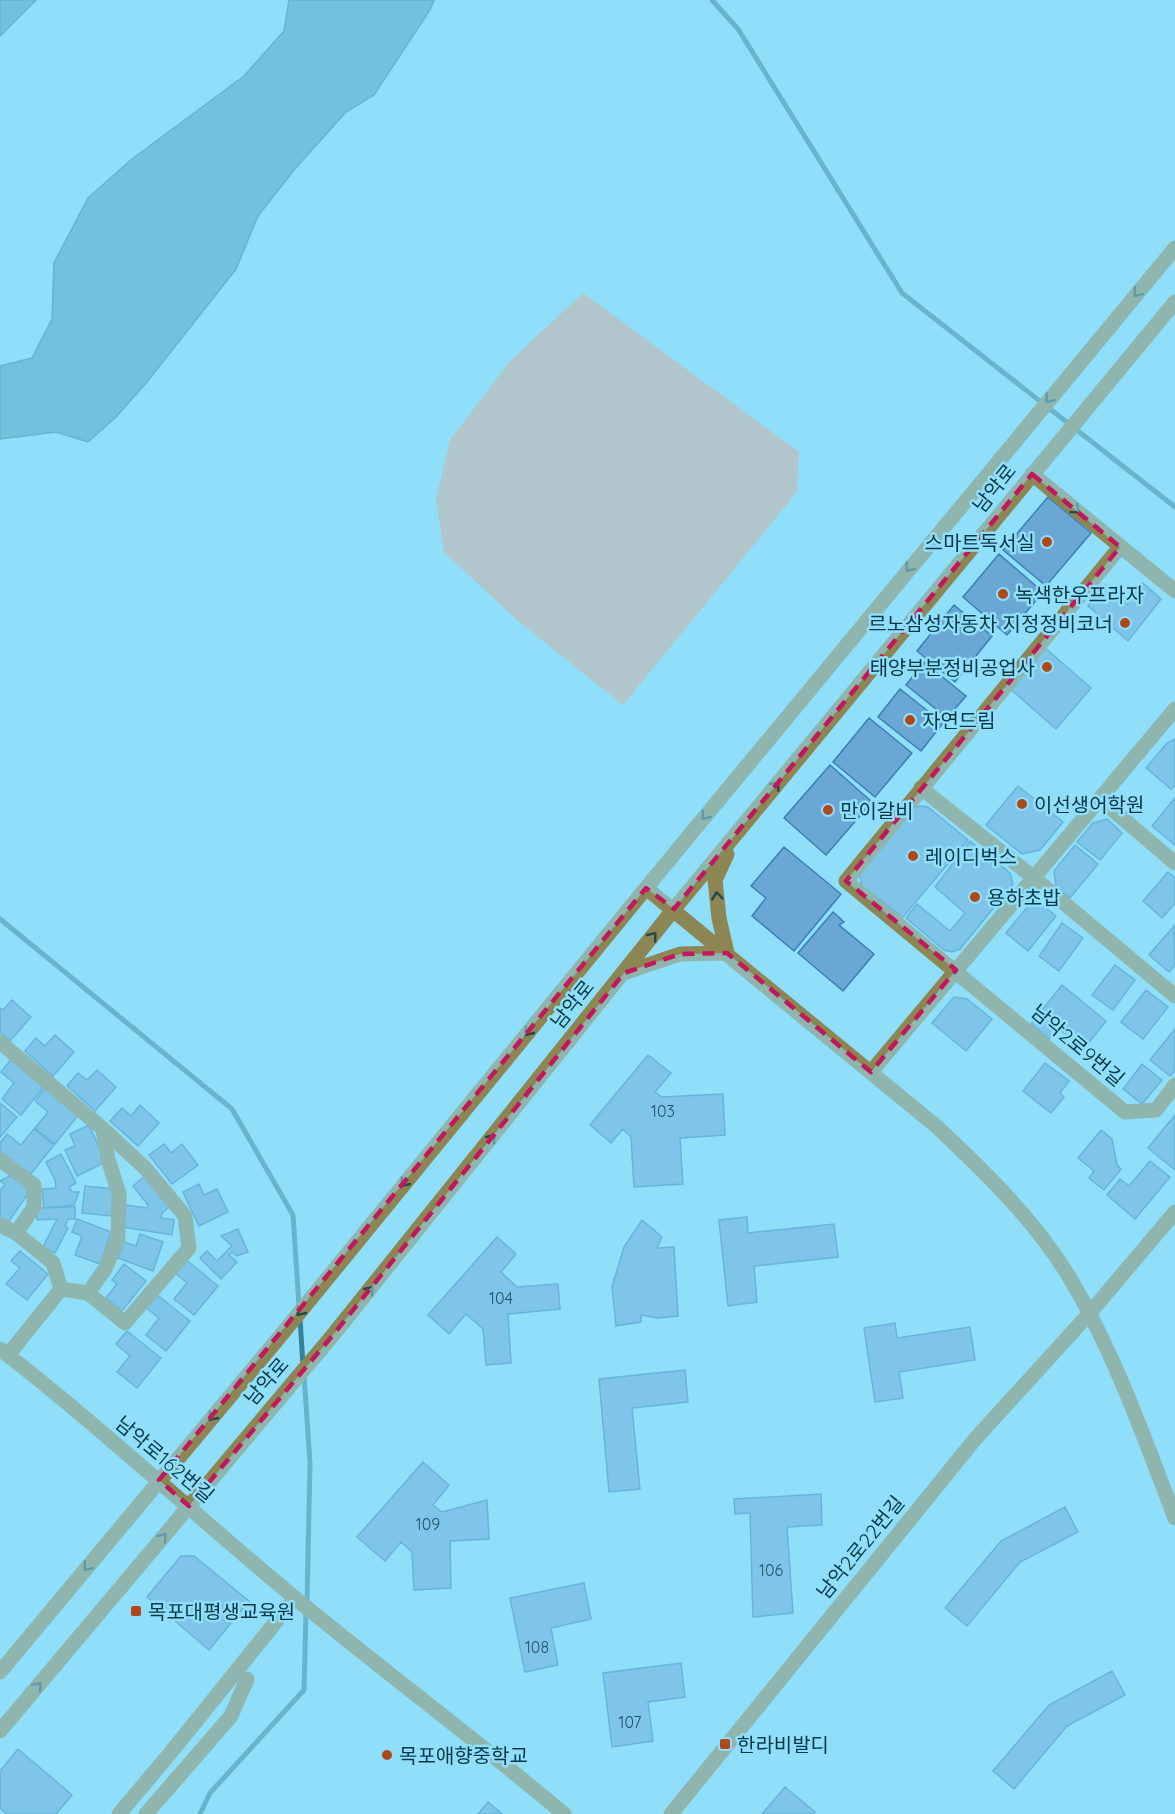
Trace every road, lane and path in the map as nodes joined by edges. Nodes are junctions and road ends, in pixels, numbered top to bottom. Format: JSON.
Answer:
{"nodes":[{"id":1,"x":1175,"y":248,"type":"edge"},
{"id":2,"x":1175,"y":302,"type":"edge"},
{"id":3,"x":1037,"y":468,"type":"junction"},
{"id":4,"x":1120,"y":546,"type":"junction"},
{"id":5,"x":1175,"y":591,"type":"edge"},
{"id":6,"x":1172,"y":718,"type":"edge"},
{"id":7,"x":921,"y":788,"type":"junction"},
{"id":8,"x":1100,"y":799,"type":"junction"},
{"id":9,"x":735,"y":836,"type":"junction"},
{"id":10,"x":1175,"y":863,"type":"edge"},
{"id":11,"x":1034,"y":878,"type":"junction"},
{"id":12,"x":646,"y":888,"type":"junction"},
{"id":13,"x":674,"y":909,"type":"junction"},
{"id":14,"x":728,"y":953,"type":"junction"},
{"id":15,"x":956,"y":970,"type":"junction"},
{"id":16,"x":624,"y":973,"type":"junction"},
{"id":17,"x":1175,"y":996,"type":"edge"},
{"id":18,"x":0,"y":1042,"type":"edge"},
{"id":19,"x":871,"y":1072,"type":"junction"},
{"id":20,"x":1175,"y":1085,"type":"edge"},
{"id":21,"x":103,"y":1129,"type":"junction"},
{"id":22,"x":0,"y":1160,"type":"edge"},
{"id":23,"x":1175,"y":1212,"type":"edge"},
{"id":24,"x":0,"y":1225,"type":"edge"},
{"id":25,"x":16,"y":1233,"type":"junction"},
{"id":26,"x":61,"y":1289,"type":"junction"},
{"id":27,"x":88,"y":1293,"type":"junction"},
{"id":28,"x":1089,"y":1314,"type":"junction"},
{"id":29,"x":4,"y":1352,"type":"edge"},
{"id":30,"x":159,"y":1480,"type":"junction"},
{"id":31,"x":189,"y":1506,"type":"junction"},
{"id":32,"x":1175,"y":1518,"type":"edge"},
{"id":33,"x":298,"y":1600,"type":"junction"},
{"id":34,"x":0,"y":1672,"type":"edge"},
{"id":35,"x":247,"y":1679,"type":"dead end"},
{"id":36,"x":0,"y":1731,"type":"edge"},
{"id":37,"x":119,"y":1814,"type":"edge"},
{"id":38,"x":146,"y":1814,"type":"edge"},
{"id":39,"x":564,"y":1814,"type":"edge"},
{"id":40,"x":671,"y":1814,"type":"edge"}],
"edges":[{"from":1,"to":12,"type":"street","name":"남악로","one_way":true},
{"from":2,"to":3,"type":"street","name":"남악로"},
{"from":3,"to":4,"type":"street","one_way":true},
{"from":9,"to":3,"type":"street","name":"남악로","one_way":true},
{"from":4,"to":5,"type":"street"},
{"from":4,"to":7,"type":"street","name":"남악2로9번길"},
{"from":6,"to":8,"type":"street"},
{"from":7,"to":11,"type":"street"},
{"from":7,"to":15,"type":"street","name":"남악2로9번길"},
{"from":8,"to":10,"type":"street"},
{"from":8,"to":11,"type":"street"},
{"from":9,"to":13,"type":"street","name":"남악로"},
{"from":14,"to":9,"type":"street","one_way":true},
{"from":11,"to":15,"type":"street"},
{"from":11,"to":17,"type":"street"},
{"from":12,"to":13,"type":"street"},
{"from":12,"to":30,"type":"street","name":"남악로","one_way":true},
{"from":13,"to":14,"type":"street"},
{"from":16,"to":13,"type":"street","name":"남악로","one_way":true},
{"from":14,"to":16,"type":"street"},
{"from":14,"to":19,"type":"street"},
{"from":15,"to":19,"type":"street"},
{"from":15,"to":20,"type":"street","name":"남악2로9번길"},
{"from":31,"to":16,"type":"street","name":"남악로","one_way":true},
{"from":18,"to":21,"type":"street"},
{"from":19,"to":28,"type":"street"},
{"from":21,"to":27,"type":"street"},
{"from":21,"to":27,"type":"street"},
{"from":22,"to":25,"type":"street"},
{"from":23,"to":28,"type":"street","name":"남악2로22번길"},
{"from":24,"to":25,"type":"street"},
{"from":25,"to":26,"type":"street"},
{"from":26,"to":27,"type":"street"},
{"from":26,"to":29,"type":"street"},
{"from":28,"to":32,"type":"street"},
{"from":28,"to":40,"type":"street","name":"남악2로22번길"},
{"from":29,"to":30,"type":"street","name":"남악로162번길"},
{"from":30,"to":31,"type":"street","name":"남악로162번길"},
{"from":30,"to":34,"type":"street","name":"남악로","one_way":true},
{"from":31,"to":33,"type":"street","name":"남악로162번길"},
{"from":36,"to":31,"type":"street","name":"남악로","one_way":true},
{"from":33,"to":37,"type":"street"},
{"from":33,"to":39,"type":"street","name":"남악로162번길"},
{"from":35,"to":38,"type":"street"}]}
